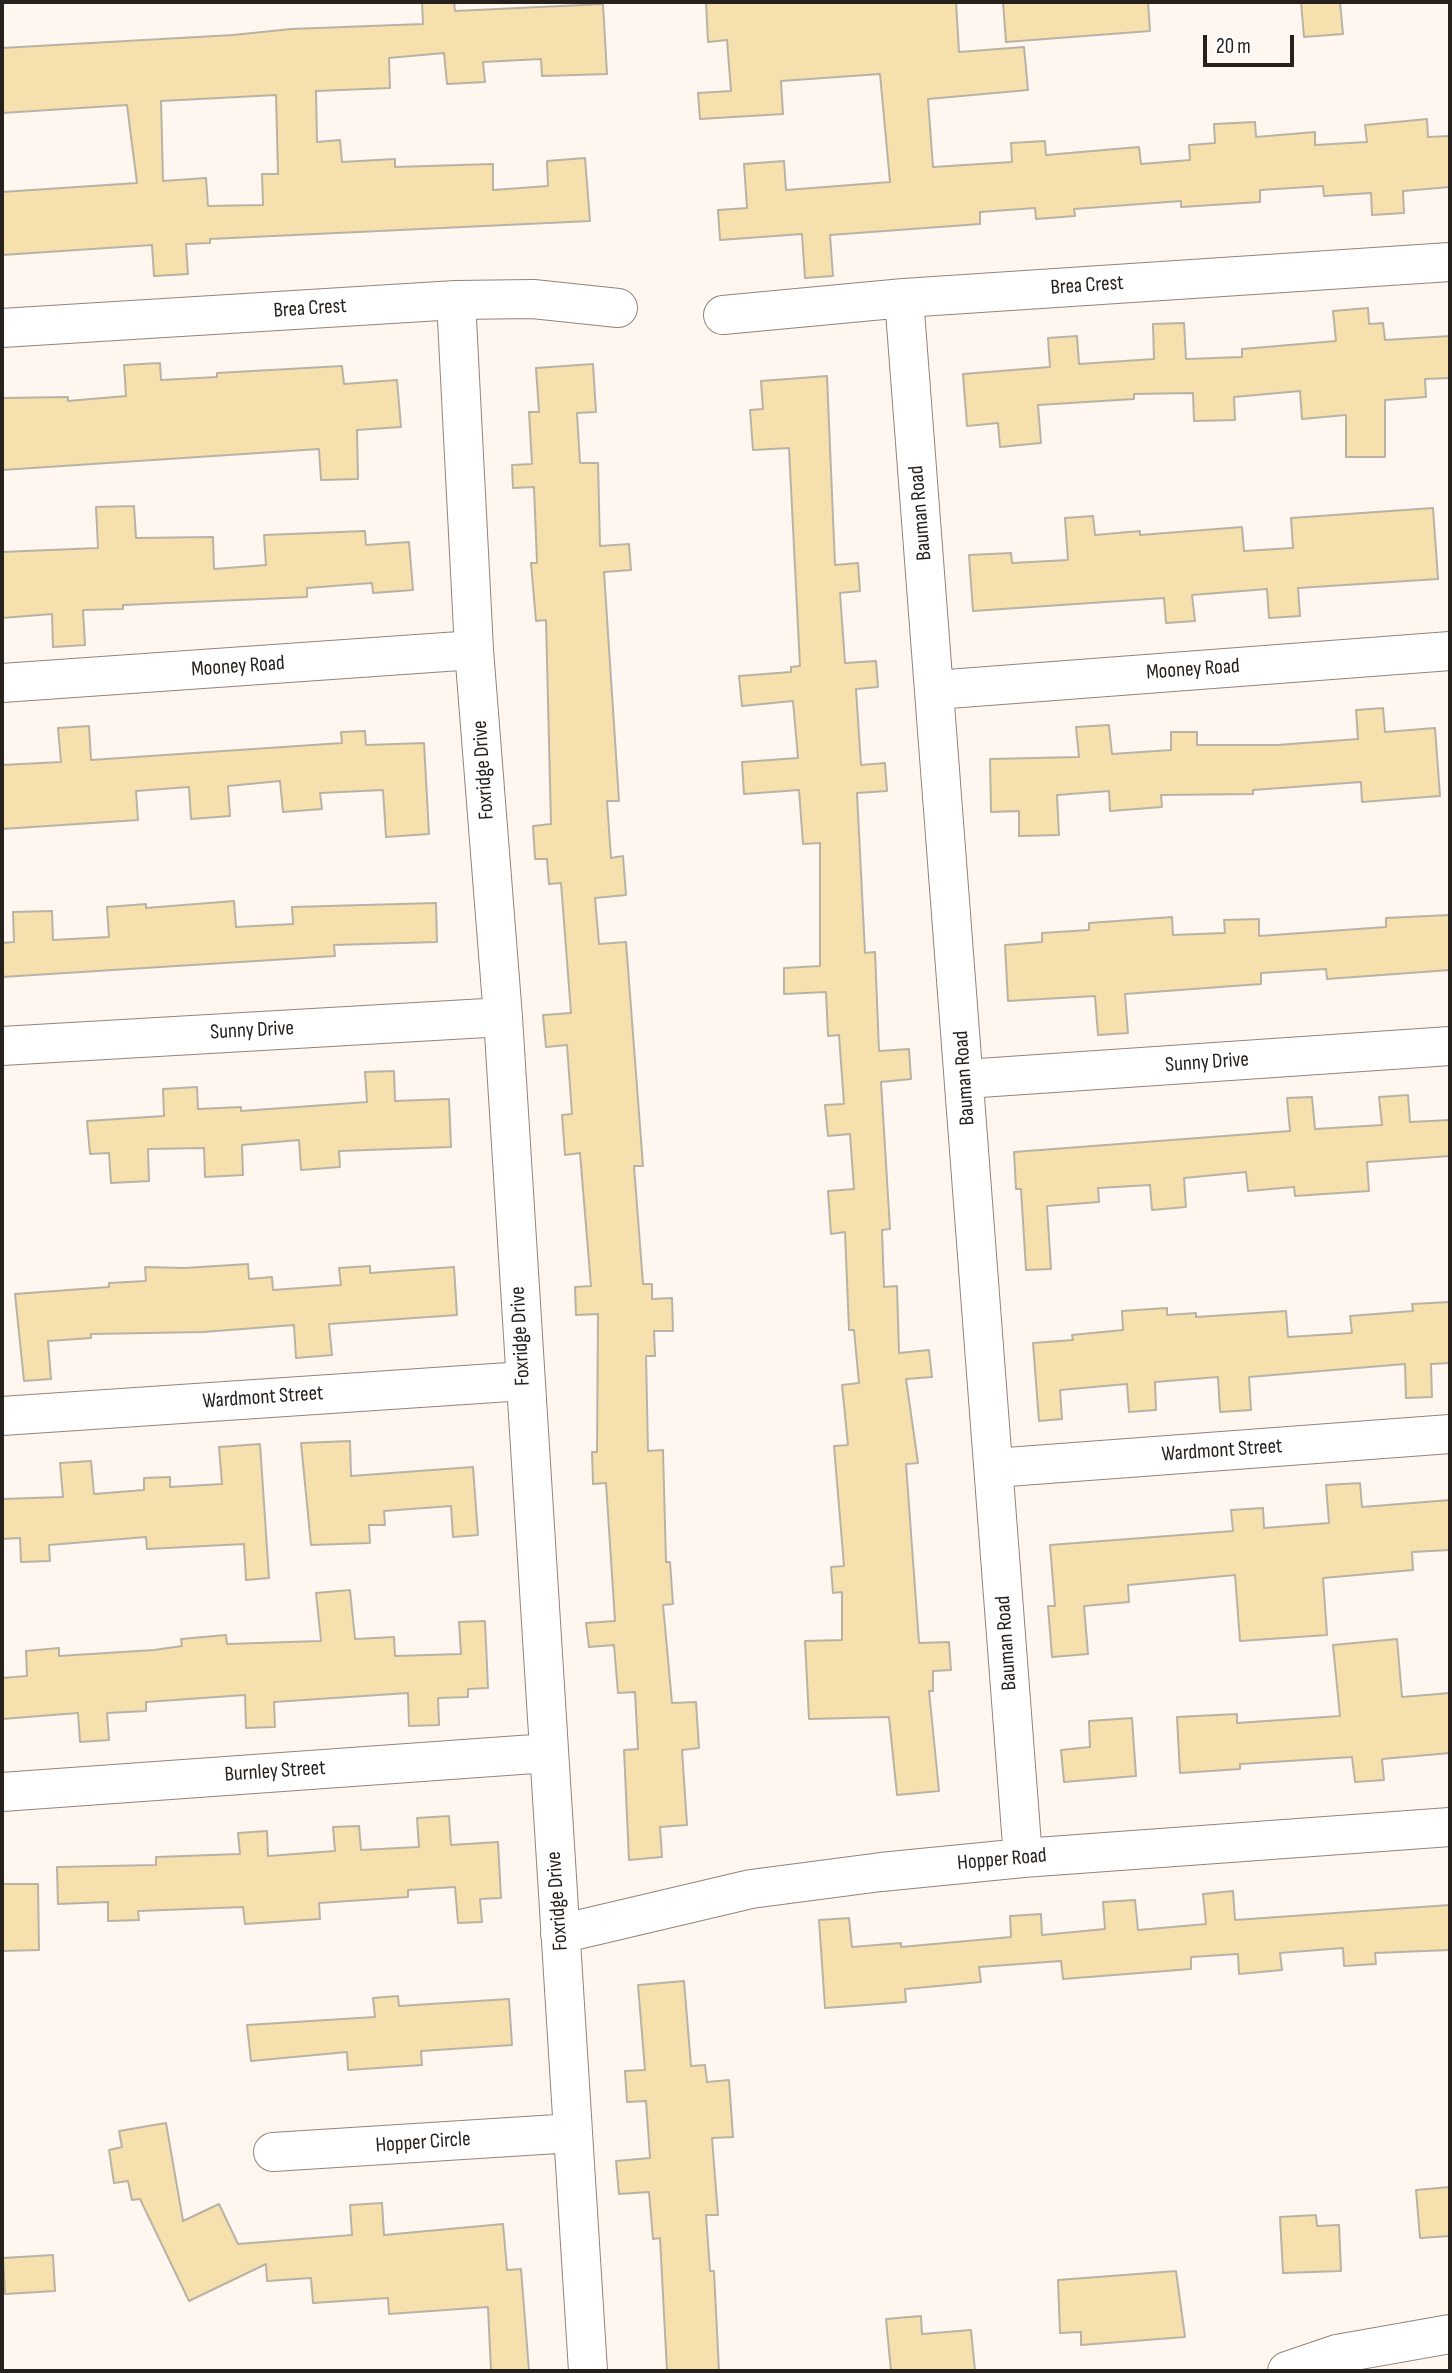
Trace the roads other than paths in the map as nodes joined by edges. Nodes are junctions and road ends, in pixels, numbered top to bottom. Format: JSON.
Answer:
{"nodes":[{"id":1,"x":1450,"y":262,"type":"edge"},
{"id":2,"x":904,"y":298,"type":"junction"},
{"id":3,"x":456,"y":300,"type":"junction"},
{"id":4,"x":618,"y":308,"type":"dead end"},
{"id":5,"x":723,"y":315,"type":"dead end"},
{"id":6,"x":2,"y":328,"type":"edge"},
{"id":7,"x":474,"y":650,"type":"junction"},
{"id":8,"x":1450,"y":651,"type":"edge"},
{"id":9,"x":2,"y":683,"type":"edge"},
{"id":10,"x":935,"y":690,"type":"junction"},
{"id":11,"x":503,"y":1017,"type":"junction"},
{"id":12,"x":2,"y":1046,"type":"edge"},
{"id":13,"x":1450,"y":1046,"type":"edge"},
{"id":14,"x":965,"y":1079,"type":"junction"},
{"id":15,"x":524,"y":1381,"type":"junction"},
{"id":16,"x":2,"y":1416,"type":"edge"},
{"id":17,"x":1450,"y":1434,"type":"edge"},
{"id":18,"x":994,"y":1468,"type":"junction"},
{"id":19,"x":548,"y":1753,"type":"junction"},
{"id":20,"x":2,"y":1792,"type":"edge"},
{"id":21,"x":1450,"y":1827,"type":"edge"},
{"id":22,"x":1023,"y":1858,"type":"junction"},
{"id":23,"x":560,"y":1934,"type":"junction"},
{"id":24,"x":573,"y":2133,"type":"junction"},
{"id":25,"x":273,"y":2152,"type":"dead end"},
{"id":26,"x":1450,"y":2334,"type":"edge"},
{"id":27,"x":587,"y":2371,"type":"edge"},
{"id":28,"x":1287,"y":2371,"type":"edge"}],
"edges":[{"from":1,"to":2,"type":"street","name":"Brea Crest"},
{"from":2,"to":5,"type":"street","name":"Brea Crest"},
{"from":2,"to":10,"type":"street","name":"Bauman Road"},
{"from":3,"to":4,"type":"street","name":"Brea Crest"},
{"from":3,"to":6,"type":"street","name":"Brea Crest"},
{"from":3,"to":7,"type":"street","name":"Foxridge Drive"},
{"from":7,"to":9,"type":"street","name":"Mooney Road"},
{"from":7,"to":11,"type":"street","name":"Foxridge Drive"},
{"from":8,"to":10,"type":"street","name":"Mooney Road"},
{"from":10,"to":14,"type":"street","name":"Bauman Road"},
{"from":11,"to":12,"type":"street","name":"Sunny Drive"},
{"from":11,"to":15,"type":"street","name":"Foxridge Drive"},
{"from":13,"to":14,"type":"street","name":"Sunny Drive"},
{"from":14,"to":18,"type":"street","name":"Bauman Road"},
{"from":15,"to":16,"type":"street","name":"Wardmont Street"},
{"from":15,"to":19,"type":"street","name":"Foxridge Drive"},
{"from":17,"to":18,"type":"street","name":"Wardmont Street"},
{"from":18,"to":22,"type":"street","name":"Bauman Road"},
{"from":19,"to":20,"type":"street","name":"Burnley Street"},
{"from":19,"to":23,"type":"street","name":"Foxridge Drive"},
{"from":21,"to":22,"type":"street","name":"Hopper Road"},
{"from":22,"to":23,"type":"street","name":"Hopper Road"},
{"from":23,"to":24,"type":"street","name":"Foxridge Drive"},
{"from":24,"to":25,"type":"street","name":"Hopper Circle"},
{"from":24,"to":27,"type":"street","name":"Foxridge Drive"},
{"from":26,"to":28,"type":"street"}]}
